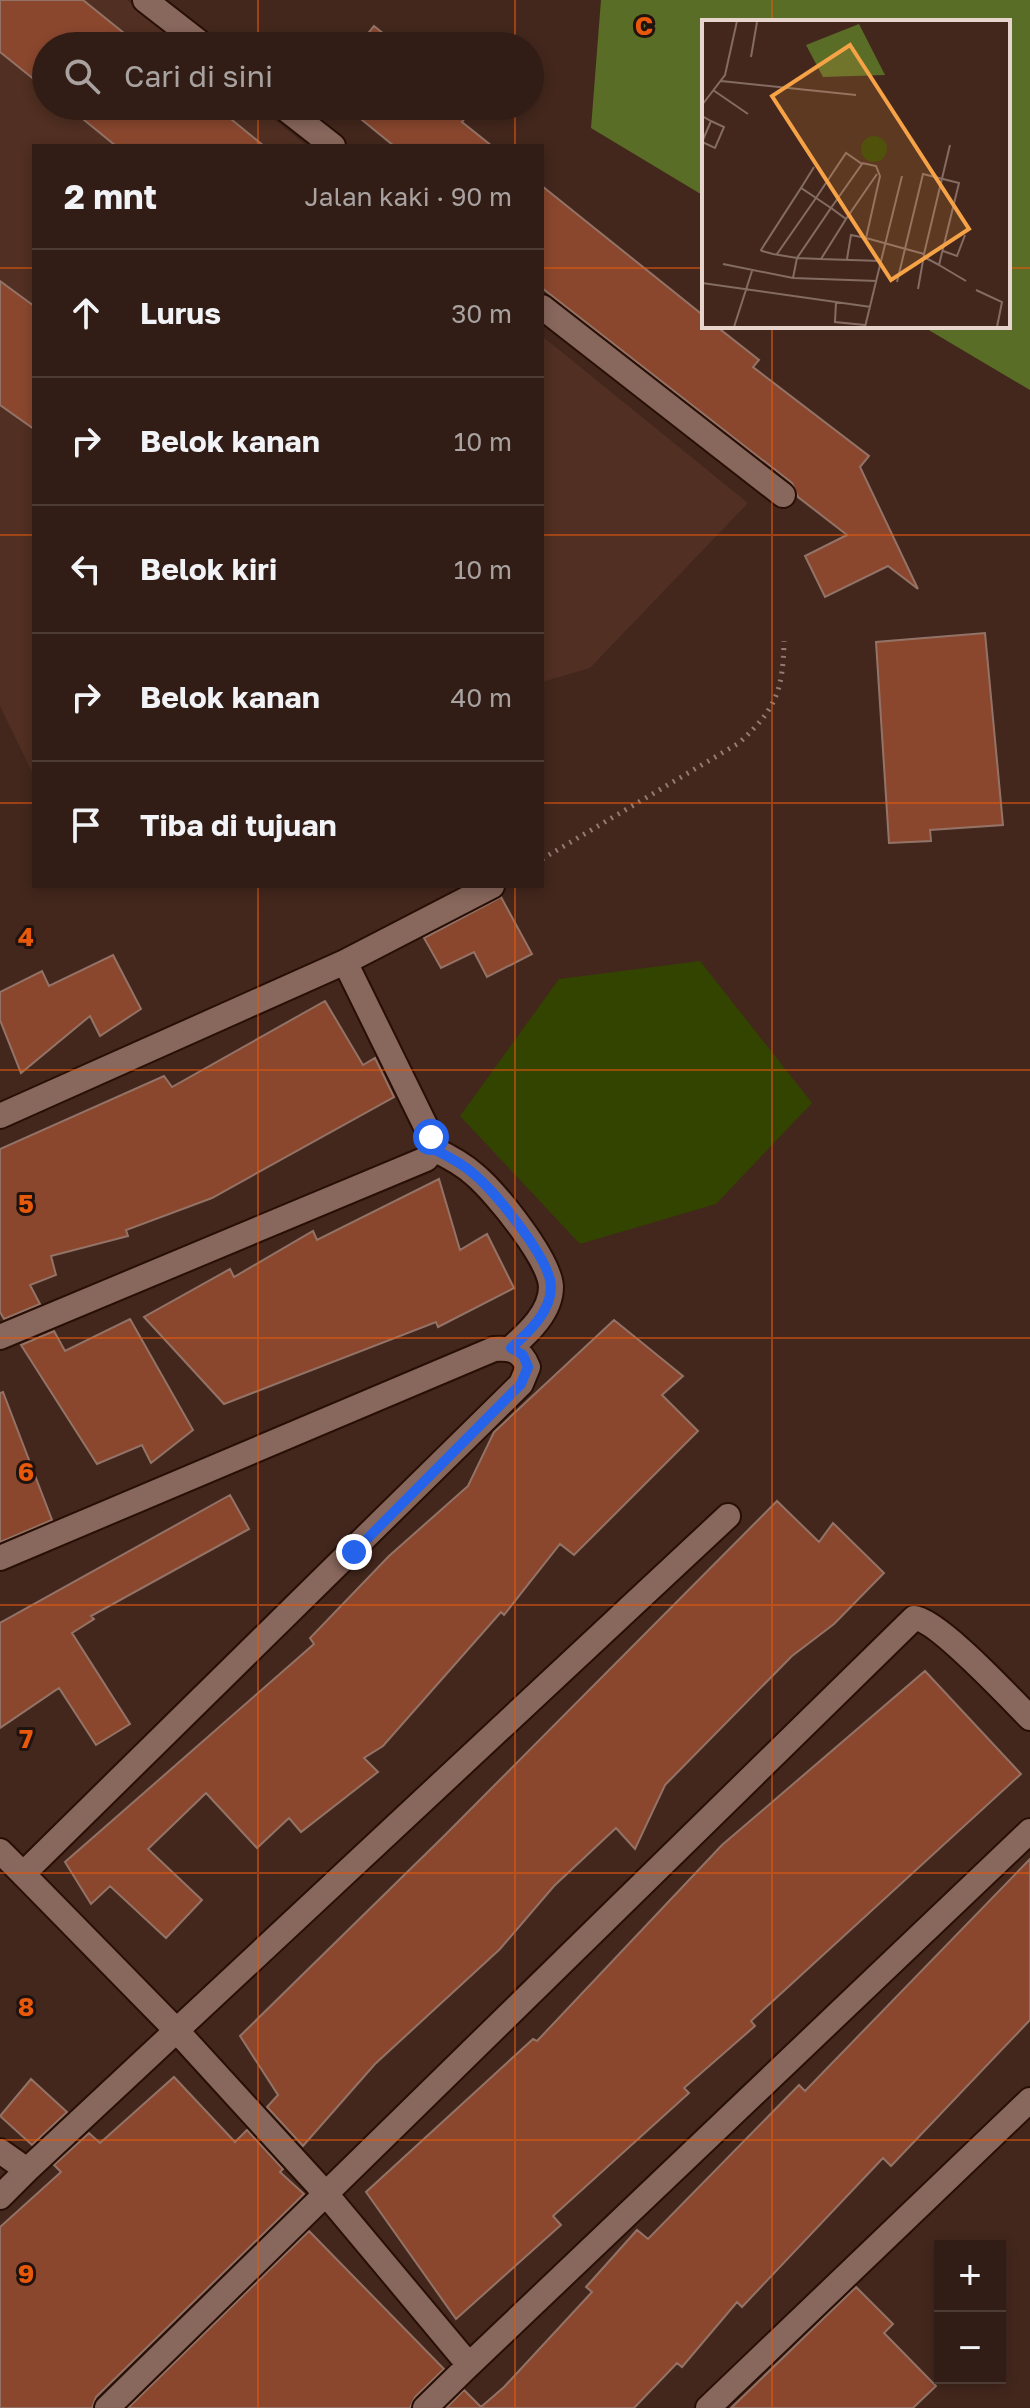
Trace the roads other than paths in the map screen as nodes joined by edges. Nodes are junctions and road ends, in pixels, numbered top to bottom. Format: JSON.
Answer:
{"nodes":[{"id":1,"x":145,"y":0,"type":"edge"},
{"id":2,"x":186,"y":32,"type":"edge"},
{"id":3,"x":300,"y":120,"type":"edge"},
{"id":4,"x":330,"y":144,"type":"edge"},
{"id":5,"x":544,"y":309,"type":"edge"},
{"id":6,"x":783,"y":495,"type":"dead end"},
{"id":7,"x":488,"y":888,"type":"edge"},
{"id":8,"x":345,"y":962,"type":"junction"},
{"id":9,"x":0,"y":1116,"type":"edge"},
{"id":10,"x":433,"y":1149,"type":"junction"},
{"id":11,"x":0,"y":1337,"type":"edge"},
{"id":12,"x":511,"y":1348,"type":"junction"},
{"id":13,"x":728,"y":1516,"type":"dead end"},
{"id":14,"x":0,"y":1558,"type":"edge"},
{"id":15,"x":1030,"y":1718,"type":"edge"},
{"id":16,"x":1030,"y":1831,"type":"edge"},
{"id":17,"x":0,"y":1851,"type":"edge"},
{"id":18,"x":23,"y":1874,"type":"junction"},
{"id":19,"x":177,"y":2031,"type":"junction"},
{"id":20,"x":1030,"y":2100,"type":"edge"},
{"id":21,"x":0,"y":2151,"type":"edge"},
{"id":22,"x":27,"y":2170,"type":"junction"},
{"id":23,"x":326,"y":2194,"type":"junction"},
{"id":24,"x":0,"y":2197,"type":"edge"},
{"id":25,"x":469,"y":2365,"type":"junction"},
{"id":26,"x":436,"y":2404,"type":"edge"},
{"id":27,"x":107,"y":2408,"type":"edge"},
{"id":28,"x":708,"y":2408,"type":"edge"}],
"edges":[{"from":1,"to":2,"type":"street"},
{"from":3,"to":4,"type":"street"},
{"from":5,"to":6,"type":"street"},
{"from":7,"to":8,"type":"street"},
{"from":8,"to":9,"type":"street"},
{"from":8,"to":10,"type":"street"},
{"from":10,"to":11,"type":"street"},
{"from":10,"to":12,"type":"street"},
{"from":12,"to":14,"type":"street"},
{"from":12,"to":18,"type":"street"},
{"from":13,"to":19,"type":"street"},
{"from":15,"to":23,"type":"street"},
{"from":16,"to":25,"type":"street"},
{"from":17,"to":18,"type":"street"},
{"from":18,"to":19,"type":"street"},
{"from":19,"to":22,"type":"street"},
{"from":19,"to":23,"type":"street"},
{"from":20,"to":28,"type":"street"},
{"from":21,"to":22,"type":"street"},
{"from":22,"to":24,"type":"street"},
{"from":23,"to":25,"type":"street"},
{"from":23,"to":27,"type":"street"},
{"from":25,"to":26,"type":"street"}]}
